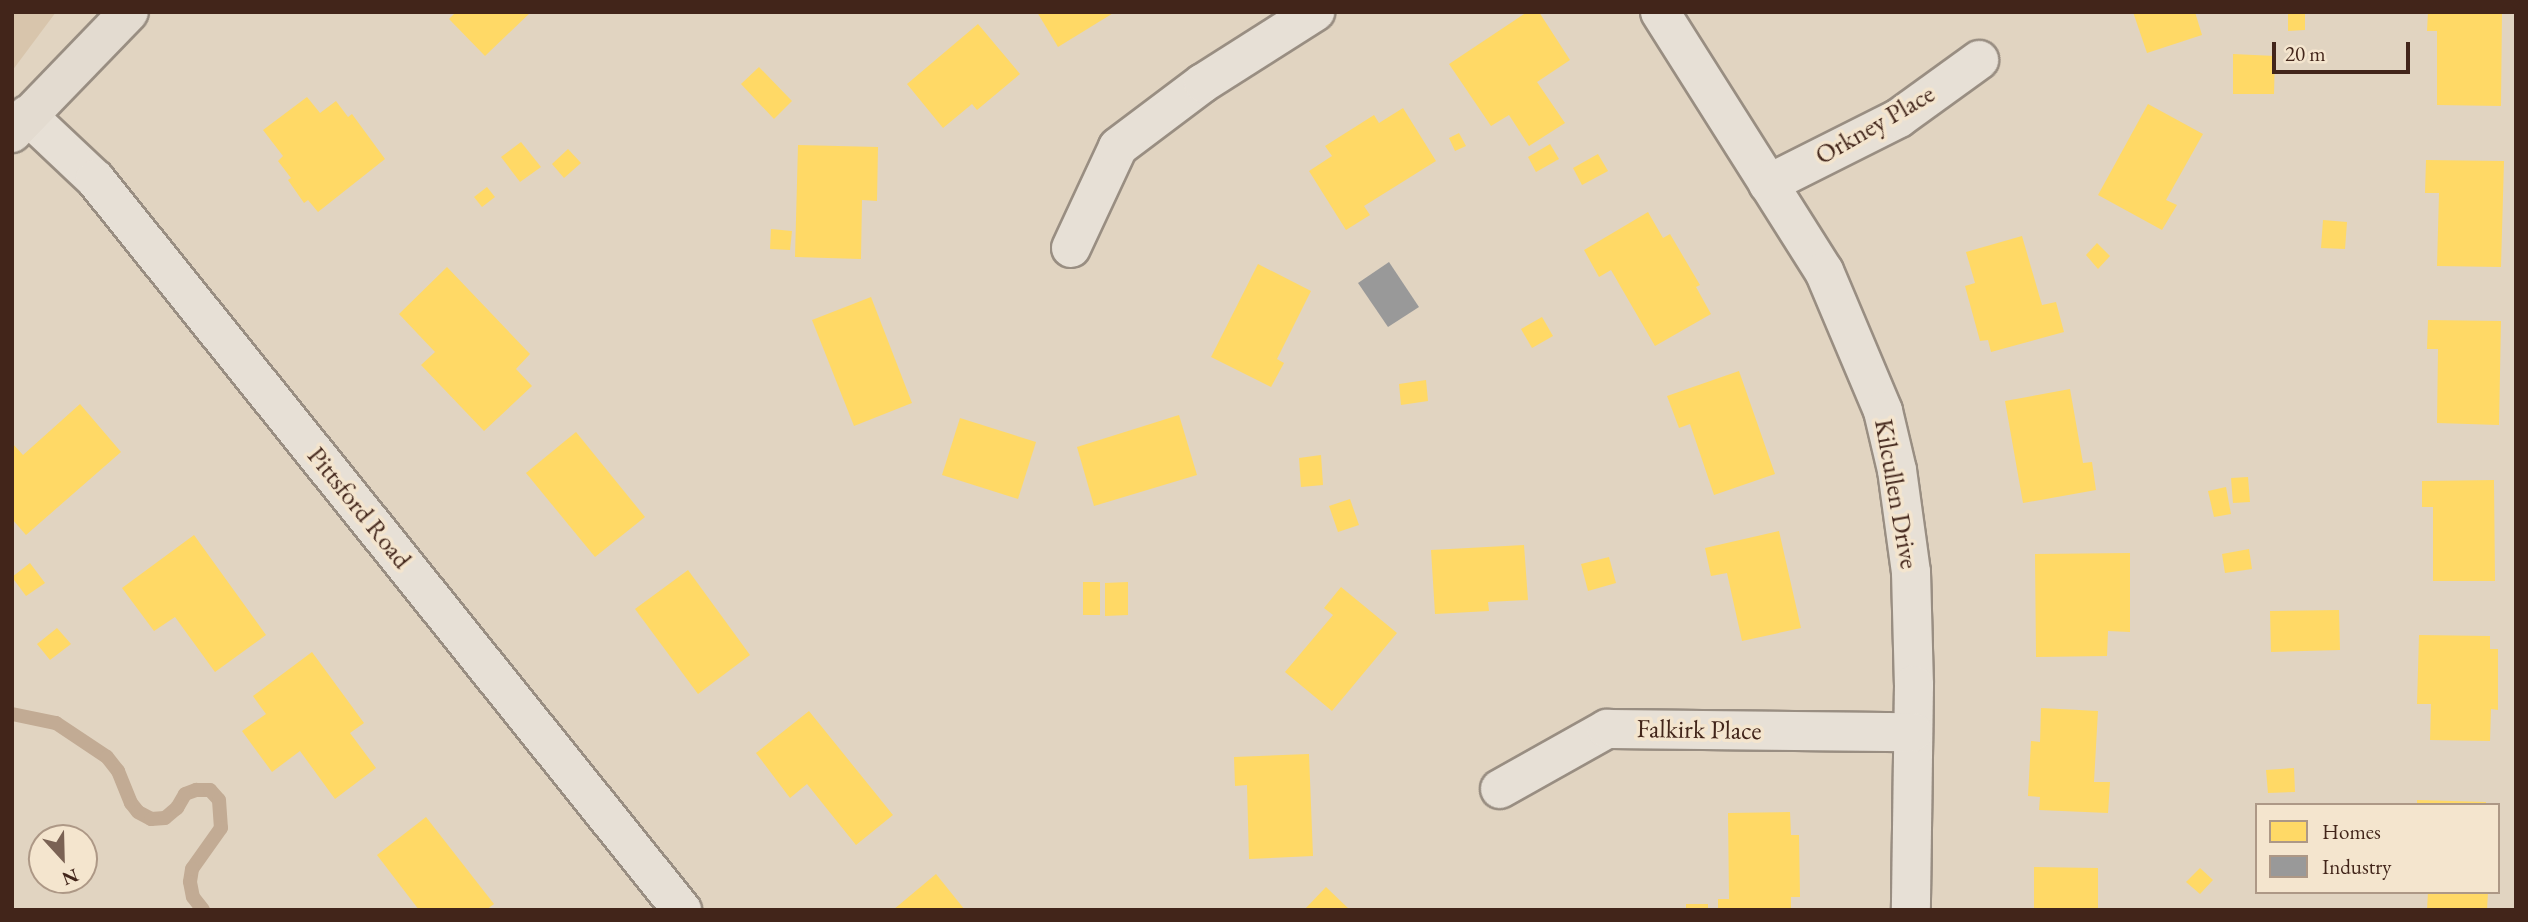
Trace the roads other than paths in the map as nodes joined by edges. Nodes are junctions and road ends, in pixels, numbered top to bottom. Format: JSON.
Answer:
{"nodes":[{"id":1,"x":130,"y":12,"type":"edge"},
{"id":2,"x":1315,"y":12,"type":"edge"},
{"id":3,"x":1660,"y":12,"type":"edge"},
{"id":4,"x":1979,"y":60,"type":"dead end"},
{"id":5,"x":20,"y":124,"type":"edge"},
{"id":6,"x":1768,"y":184,"type":"junction"},
{"id":7,"x":1071,"y":248,"type":"dead end"},
{"id":8,"x":1913,"y":732,"type":"junction"},
{"id":9,"x":1500,"y":789,"type":"dead end"},
{"id":10,"x":682,"y":910,"type":"edge"},
{"id":11,"x":1910,"y":910,"type":"edge"}],
"edges":[{"from":1,"to":5,"type":"main road"},
{"from":2,"to":7,"type":"street"},
{"from":3,"to":6,"type":"street","name":"Kilcullen Drive"},
{"from":4,"to":6,"type":"street","name":"Orkney Place"},
{"from":5,"to":10,"type":"street","name":"Pittsford Road"},
{"from":6,"to":8,"type":"street","name":"Kilcullen Drive"},
{"from":8,"to":9,"type":"street","name":"Falkirk Place"},
{"from":8,"to":11,"type":"street","name":"Kilcullen Drive"}]}
